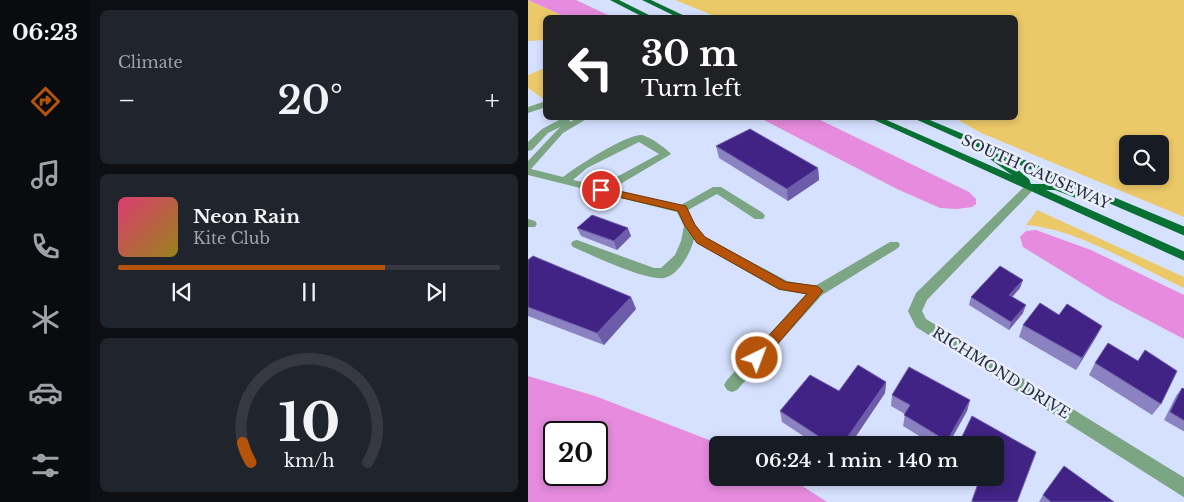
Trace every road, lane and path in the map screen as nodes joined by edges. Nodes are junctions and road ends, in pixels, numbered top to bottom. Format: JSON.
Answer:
{"nodes":[{"id":1,"x":613,"y":0,"type":"edge"},
{"id":2,"x":645,"y":0,"type":"edge"},
{"id":3,"x":646,"y":15,"type":"edge"},
{"id":4,"x":679,"y":15,"type":"edge"},
{"id":5,"x":543,"y":105,"type":"edge"},
{"id":6,"x":528,"y":110,"type":"edge"},
{"id":7,"x":566,"y":120,"type":"edge"},
{"id":8,"x":580,"y":120,"type":"edge"},
{"id":9,"x":879,"y":120,"type":"edge"},
{"id":10,"x":923,"y":120,"type":"edge"},
{"id":11,"x":948,"y":130,"type":"junction"},
{"id":12,"x":528,"y":148,"type":"edge"},
{"id":13,"x":528,"y":167,"type":"edge"},
{"id":14,"x":528,"y":172,"type":"edge"},
{"id":15,"x":565,"y":181,"type":"junction"},
{"id":16,"x":1030,"y":187,"type":"junction"},
{"id":17,"x":601,"y":190,"type":"junction"},
{"id":18,"x":682,"y":209,"type":"junction"},
{"id":19,"x":759,"y":216,"type":"dead end"},
{"id":20,"x":690,"y":226,"type":"junction"},
{"id":21,"x":1184,"y":232,"type":"edge"},
{"id":22,"x":1184,"y":241,"type":"edge"},
{"id":23,"x":577,"y":244,"type":"dead end"},
{"id":24,"x":894,"y":245,"type":"dead end"},
{"id":25,"x":1184,"y":257,"type":"edge"},
{"id":26,"x":817,"y":291,"type":"junction"},
{"id":27,"x":732,"y":385,"type":"dead end"},
{"id":28,"x":1184,"y":489,"type":"edge"}],
"edges":[{"from":1,"to":3,"type":"main road"},
{"from":2,"to":4,"type":"main road"},
{"from":5,"to":6,"type":"street"},
{"from":7,"to":12,"type":"street"},
{"from":8,"to":13,"type":"street"},
{"from":9,"to":16,"type":"main road","name":"SOUTH CAUSEWAY"},
{"from":10,"to":11,"type":"main road","name":"SOUTH CAUSEWAY"},
{"from":11,"to":16,"type":"main road"},
{"from":11,"to":21,"type":"main road","name":"SOUTH CAUSEWAY"},
{"from":14,"to":15,"type":"street"},
{"from":15,"to":17,"type":"street"},
{"from":15,"to":17,"type":"street"},
{"from":16,"to":22,"type":"main road"},
{"from":16,"to":25,"type":"main road","name":"SOUTH CAUSEWAY"},
{"from":16,"to":28,"type":"street","name":"RICHMOND DRIVE"},
{"from":17,"to":18,"type":"street"},
{"from":18,"to":19,"type":"street"},
{"from":18,"to":20,"type":"street"},
{"from":20,"to":23,"type":"street"},
{"from":20,"to":26,"type":"street"},
{"from":24,"to":26,"type":"street"},
{"from":26,"to":27,"type":"street"}]}
